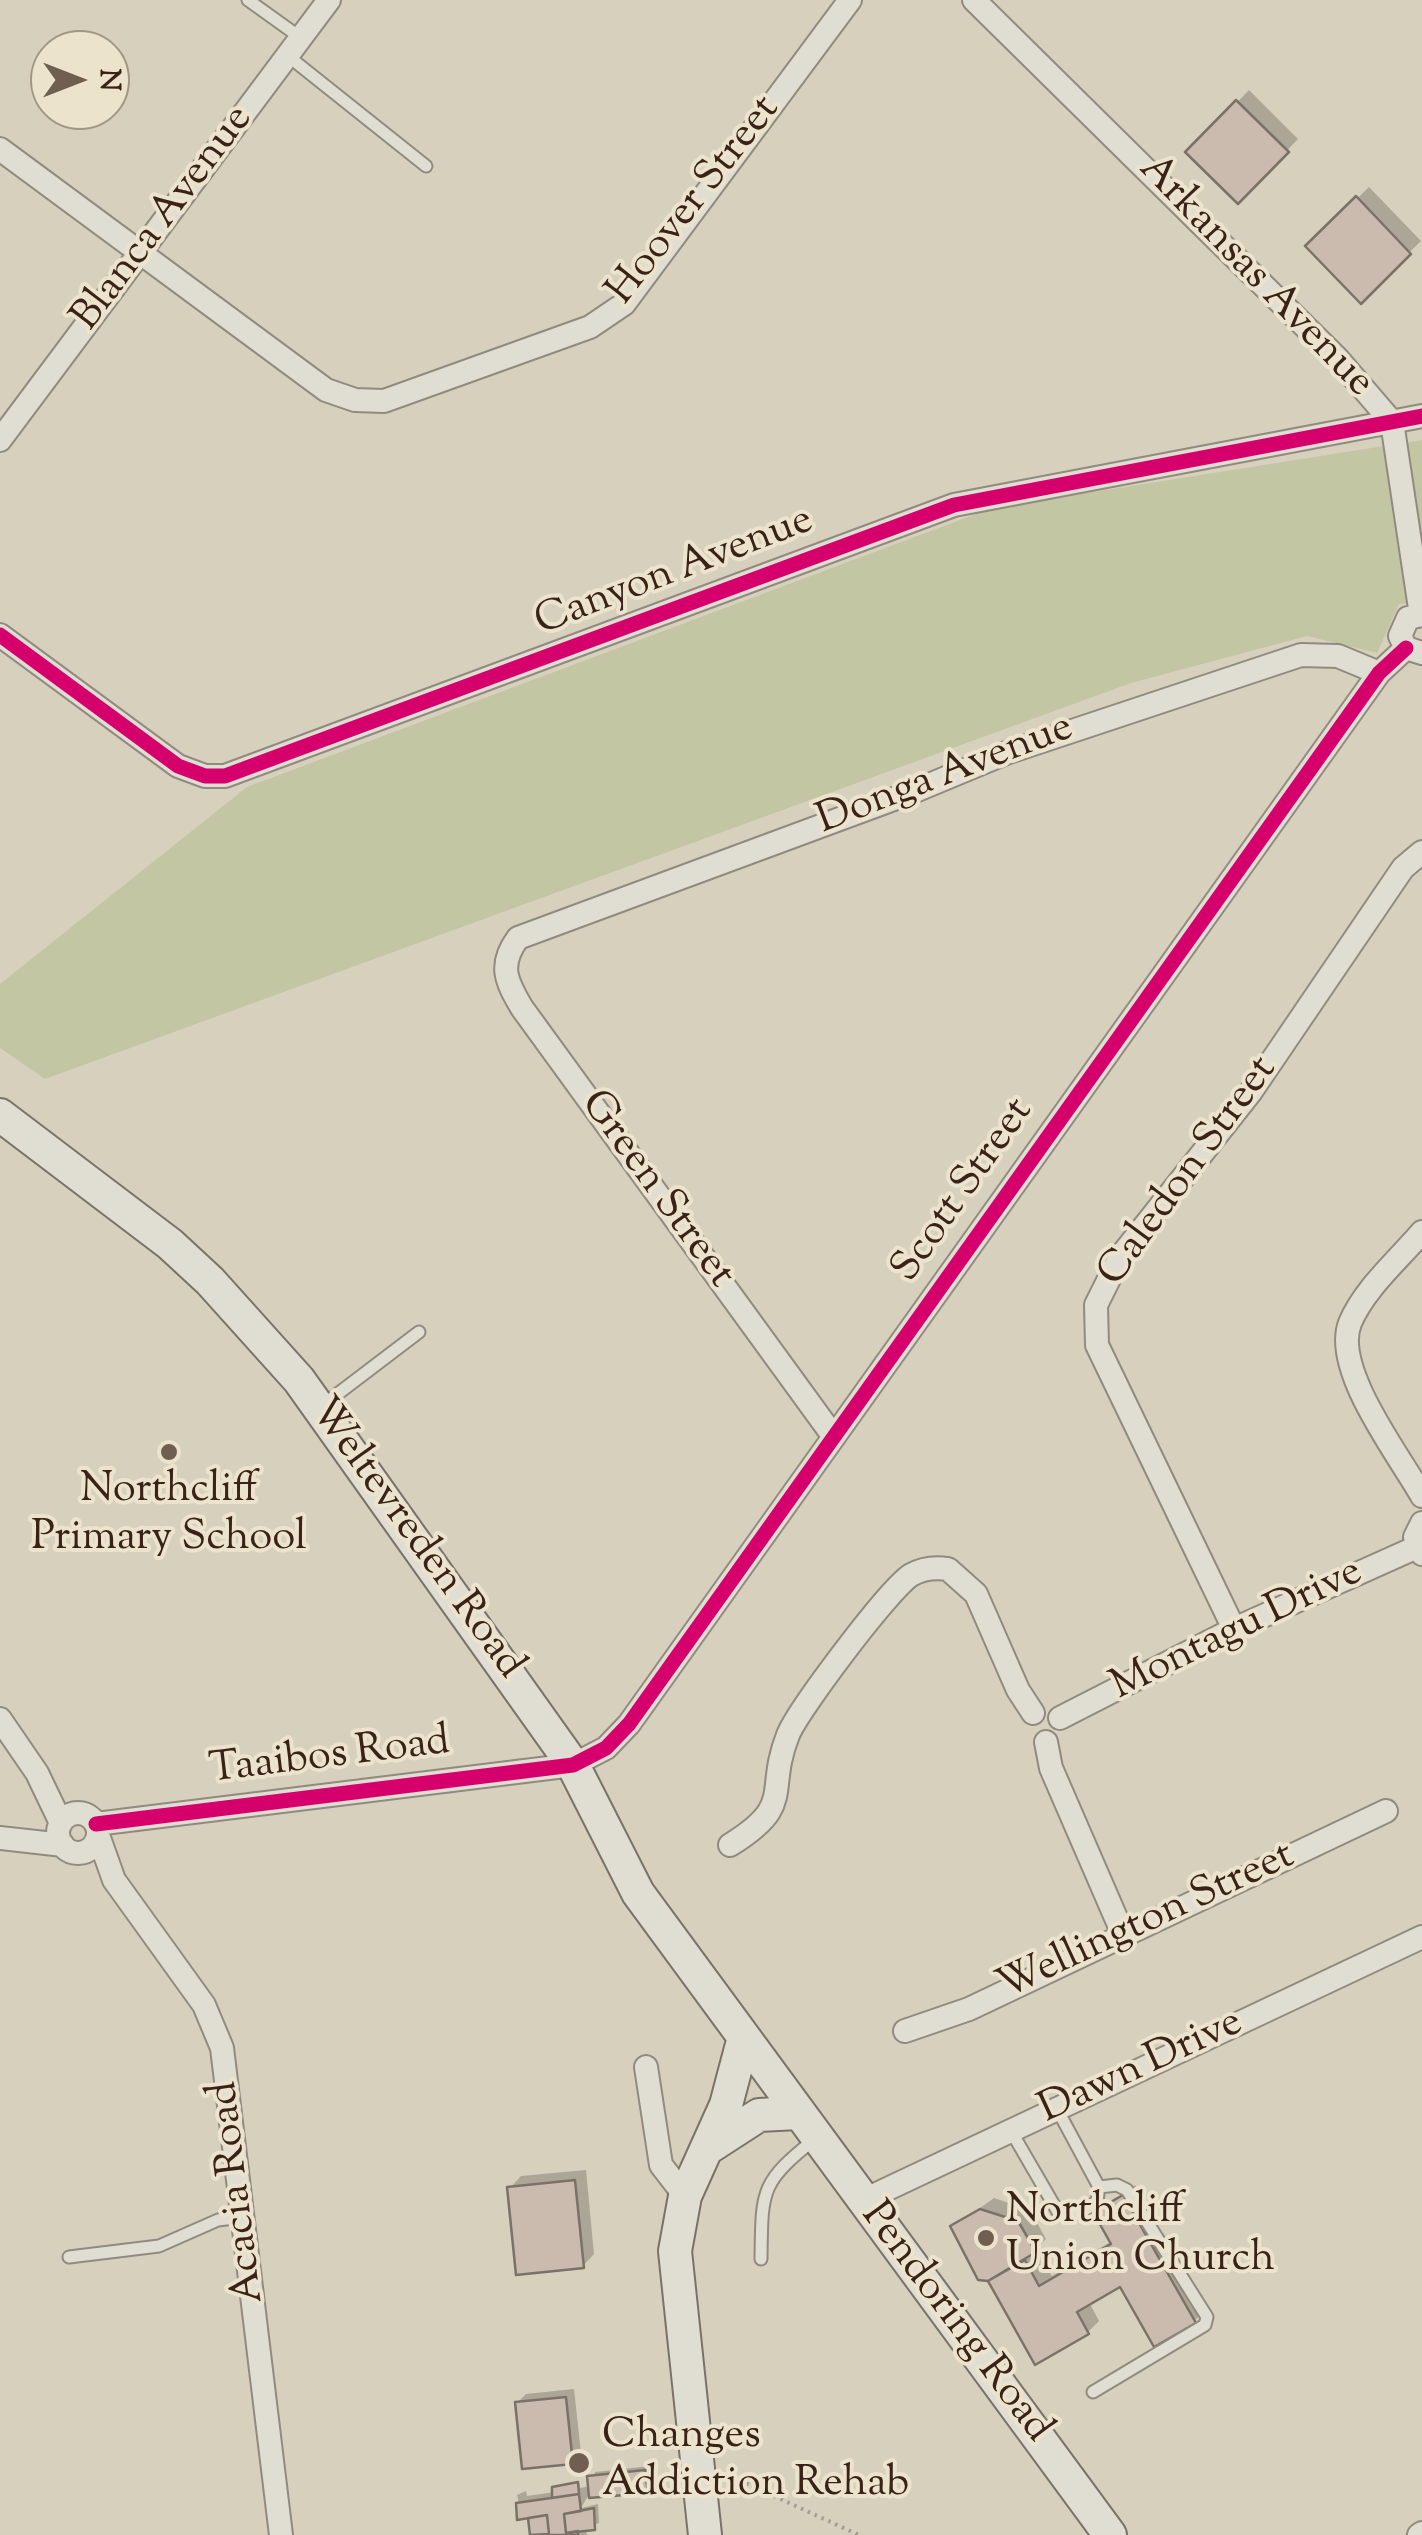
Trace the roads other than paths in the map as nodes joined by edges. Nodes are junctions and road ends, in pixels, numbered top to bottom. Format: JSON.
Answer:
{"nodes":[{"id":1,"x":248,"y":0,"type":"edge"},
{"id":2,"x":329,"y":0,"type":"edge"},
{"id":3,"x":850,"y":0,"type":"edge"},
{"id":4,"x":974,"y":0,"type":"edge"},
{"id":5,"x":294,"y":47,"type":"junction"},
{"id":6,"x":0,"y":148,"type":"edge"},
{"id":7,"x":426,"y":166,"type":"dead end"},
{"id":8,"x":141,"y":254,"type":"junction"},
{"id":9,"x":1422,"y":416,"type":"edge"},
{"id":10,"x":1392,"y":422,"type":"junction"},
{"id":11,"x":0,"y":440,"type":"edge"},
{"id":12,"x":1422,"y":615,"type":"edge"},
{"id":13,"x":0,"y":635,"type":"edge"},
{"id":14,"x":1414,"y":651,"type":"edge"},
{"id":15,"x":1379,"y":673,"type":"junction"},
{"id":16,"x":1422,"y":852,"type":"edge"},
{"id":17,"x":518,"y":938,"type":"joint"},
{"id":18,"x":0,"y":1115,"type":"edge"},
{"id":19,"x":1422,"y":1232,"type":"edge"},
{"id":20,"x":420,"y":1332,"type":"dead end"},
{"id":21,"x":319,"y":1407,"type":"junction"},
{"id":22,"x":834,"y":1437,"type":"junction"},
{"id":23,"x":1422,"y":1496,"type":"edge"},
{"id":24,"x":1422,"y":1523,"type":"edge"},
{"id":25,"x":1420,"y":1550,"type":"edge"},
{"id":26,"x":1234,"y":1629,"type":"junction"},
{"id":27,"x":1033,"y":1713,"type":"junction"},
{"id":28,"x":1060,"y":1718,"type":"junction"},
{"id":29,"x":0,"y":1719,"type":"edge"},
{"id":30,"x":1046,"y":1742,"type":"junction"},
{"id":31,"x":572,"y":1765,"type":"junction"},
{"id":32,"x":1386,"y":1810,"type":"dead end"},
{"id":33,"x":76,"y":1832,"type":"junction"},
{"id":34,"x":0,"y":1834,"type":"edge"},
{"id":35,"x":730,"y":1845,"type":"dead end"},
{"id":36,"x":1122,"y":1934,"type":"junction"},
{"id":37,"x":1422,"y":1938,"type":"edge"},
{"id":38,"x":905,"y":2030,"type":"dead end"},
{"id":39,"x":744,"y":2037,"type":"junction"},
{"id":40,"x":646,"y":2067,"type":"dead end"},
{"id":41,"x":1057,"y":2110,"type":"junction"},
{"id":42,"x":807,"y":2126,"type":"junction"},
{"id":43,"x":1010,"y":2131,"type":"junction"},
{"id":44,"x":708,"y":2148,"type":"junction"},
{"id":45,"x":1099,"y":2187,"type":"junction"},
{"id":46,"x":684,"y":2196,"type":"junction"},
{"id":47,"x":862,"y":2201,"type":"junction"},
{"id":48,"x":243,"y":2217,"type":"junction"},
{"id":49,"x":70,"y":2257,"type":"dead end"},
{"id":50,"x":761,"y":2259,"type":"dead end"},
{"id":51,"x":1093,"y":2392,"type":"dead end"},
{"id":52,"x":281,"y":2535,"type":"edge"},
{"id":53,"x":705,"y":2535,"type":"edge"},
{"id":54,"x":1110,"y":2535,"type":"edge"}],
"edges":[{"from":1,"to":5,"type":"lane"},
{"from":2,"to":5,"type":"street","name":"Blanca Avenue"},
{"from":3,"to":8,"type":"street","name":"Hoover Street"},
{"from":4,"to":10,"type":"street","name":"Arkansas Avenue"},
{"from":5,"to":7,"type":"lane"},
{"from":5,"to":8,"type":"street","name":"Blanca Avenue"},
{"from":6,"to":8,"type":"street","name":"Hoover Street"},
{"from":8,"to":11,"type":"street","name":"Blanca Avenue"},
{"from":9,"to":10,"type":"street","name":"Canyon Avenue"},
{"from":10,"to":12,"type":"street","name":"Arkansas Avenue"},
{"from":10,"to":13,"type":"street","name":"Canyon Avenue"},
{"from":12,"to":14,"type":"street"},
{"from":14,"to":15,"type":"street","name":"Scott Street"},
{"from":15,"to":17,"type":"street","name":"Donga Avenue"},
{"from":15,"to":22,"type":"street","name":"Scott Street"},
{"from":16,"to":26,"type":"street","name":"Caledon Street"},
{"from":17,"to":22,"type":"street","name":"Green Street"},
{"from":18,"to":21,"type":"main road","name":"Weltevreden Road"},
{"from":19,"to":23,"type":"street"},
{"from":20,"to":21,"type":"lane"},
{"from":21,"to":31,"type":"main road","name":"Weltevreden Road"},
{"from":22,"to":31,"type":"street","name":"Scott Street"},
{"from":24,"to":25,"type":"street"},
{"from":25,"to":26,"type":"street","name":"Montagu Drive"},
{"from":26,"to":28,"type":"street","name":"Montagu Drive"},
{"from":27,"to":28,"type":"street"},
{"from":27,"to":30,"type":"street"},
{"from":27,"to":35,"type":"street"},
{"from":28,"to":30,"type":"street"},
{"from":29,"to":33,"type":"street","name":"Acacia Road"},
{"from":30,"to":36,"type":"street"},
{"from":31,"to":33,"type":"street","name":"Taaibos Road"},
{"from":31,"to":39,"type":"main road","name":"Weltevreden Road"},
{"from":32,"to":36,"type":"street","name":"Wellington Street"},
{"from":33,"to":34,"type":"street","name":"Taaibos Road"},
{"from":33,"to":48,"type":"street","name":"Acacia Road"},
{"from":36,"to":38,"type":"street","name":"Wellington Street"},
{"from":37,"to":41,"type":"street","name":"Dawn Drive"},
{"from":39,"to":42,"type":"main road","name":"Weltevreden Road"},
{"from":39,"to":44,"type":"main road"},
{"from":40,"to":46,"type":"street"},
{"from":41,"to":43,"type":"street","name":"Dawn Drive"},
{"from":41,"to":45,"type":"lane"},
{"from":42,"to":44,"type":"main road"},
{"from":42,"to":47,"type":"main road","name":"Pendoring Road"},
{"from":42,"to":50,"type":"lane"},
{"from":43,"to":45,"type":"lane"},
{"from":43,"to":47,"type":"street","name":"Dawn Drive"},
{"from":44,"to":46,"type":"main road"},
{"from":45,"to":51,"type":"lane"},
{"from":46,"to":53,"type":"main road"},
{"from":47,"to":54,"type":"main road","name":"Pendoring Road"},
{"from":48,"to":49,"type":"lane"},
{"from":48,"to":52,"type":"street","name":"Acacia Road"}]}
